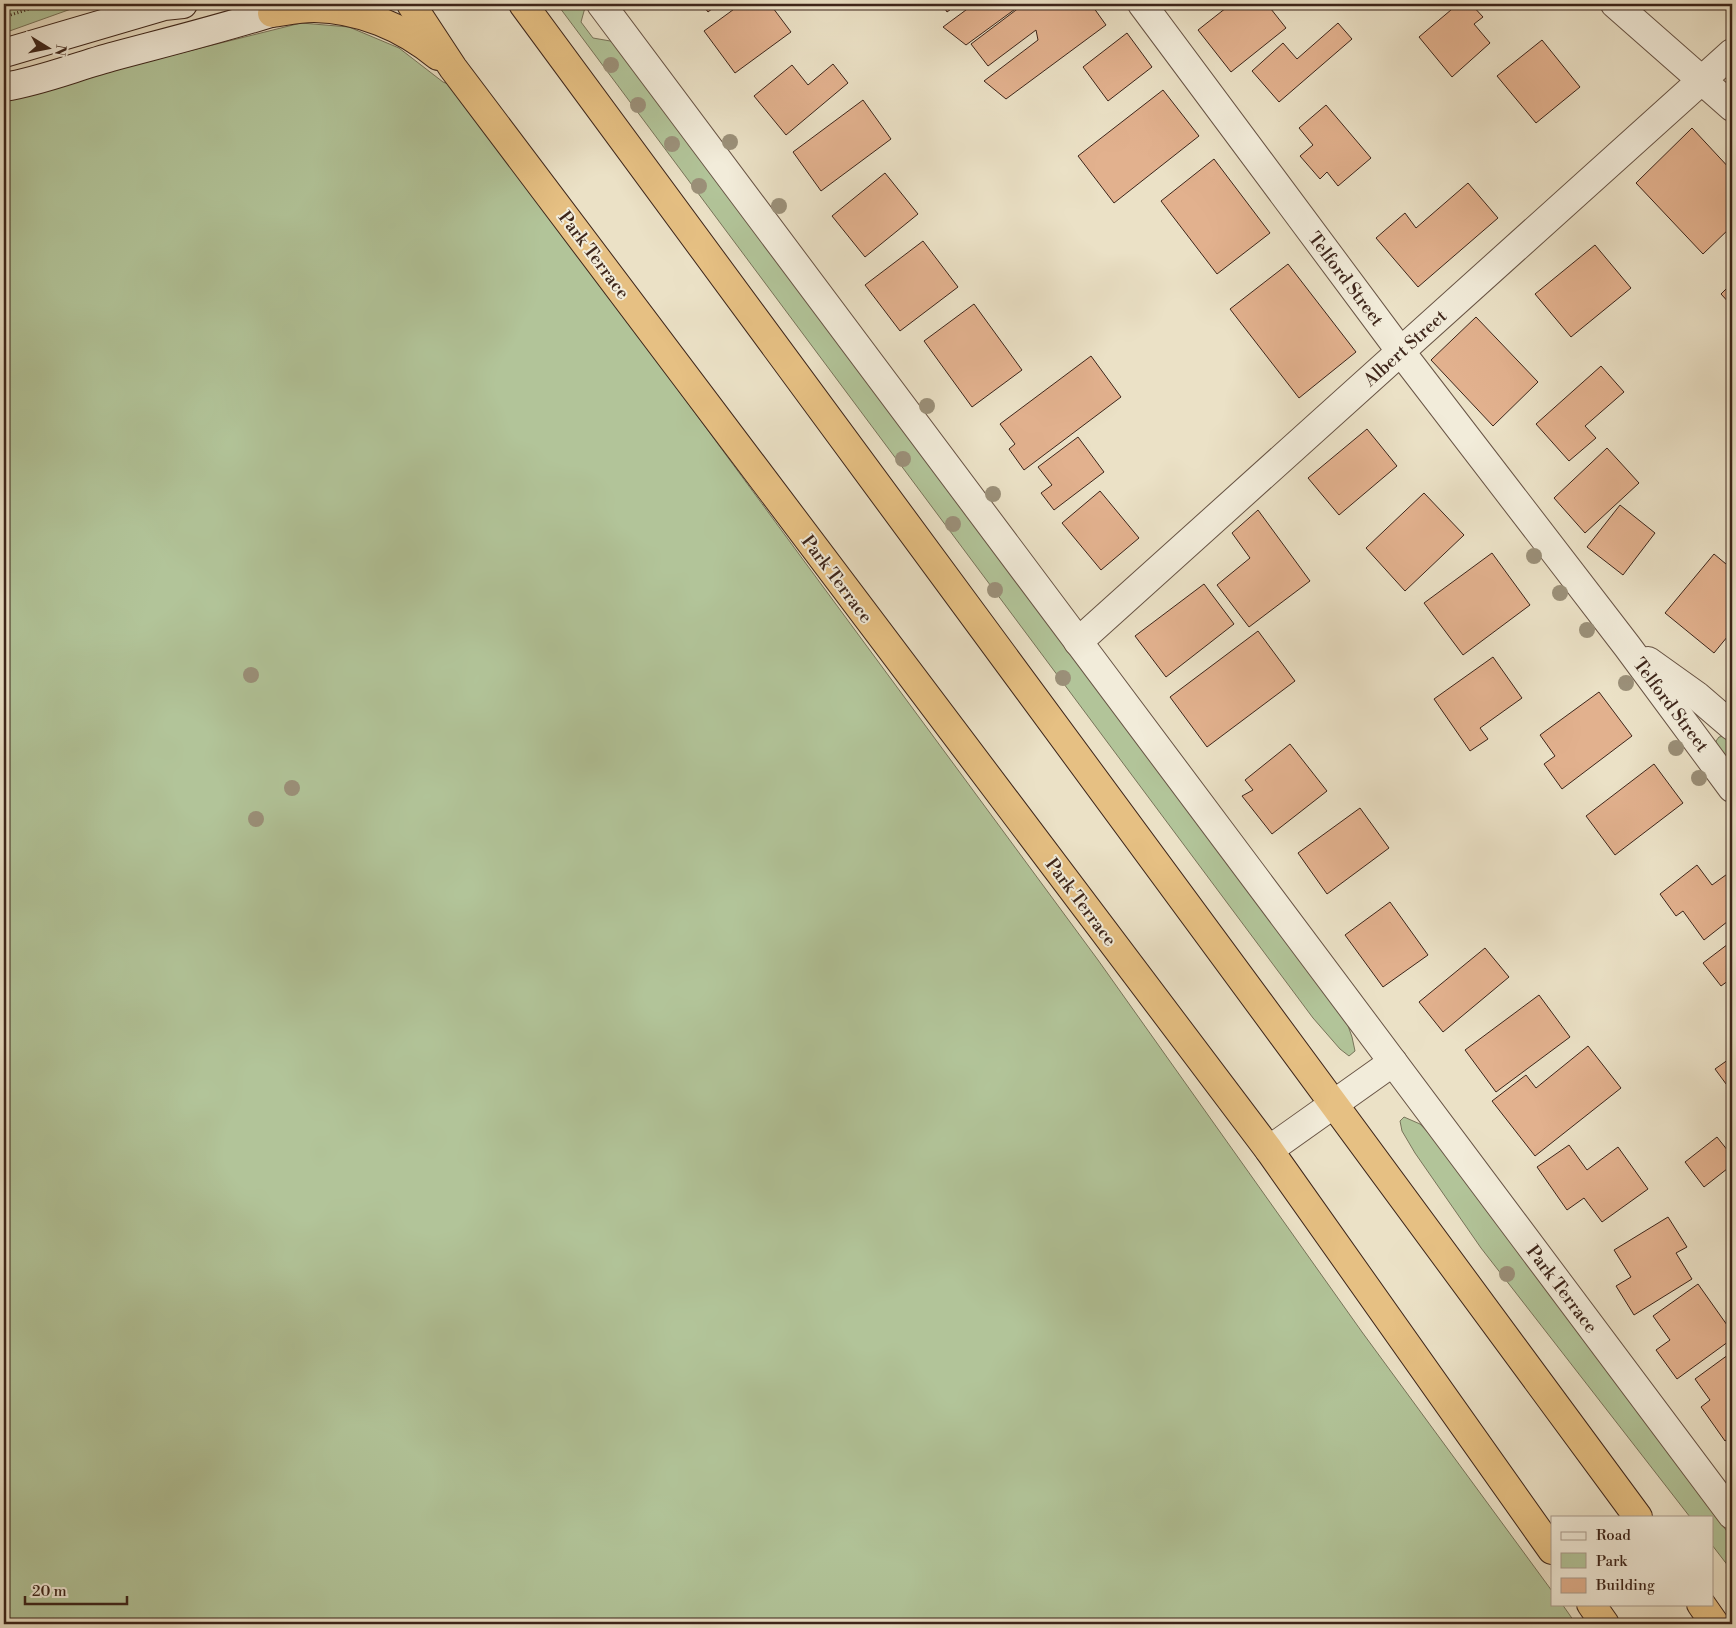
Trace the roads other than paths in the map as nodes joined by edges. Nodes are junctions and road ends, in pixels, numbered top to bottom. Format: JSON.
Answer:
{"nodes":[{"id":1,"x":299,"y":4,"type":"edge"},
{"id":2,"x":411,"y":4,"type":"edge"},
{"id":3,"x":523,"y":4,"type":"edge"},
{"id":4,"x":601,"y":4,"type":"edge"},
{"id":5,"x":1142,"y":4,"type":"edge"},
{"id":6,"x":1614,"y":4,"type":"edge"},
{"id":7,"x":172,"y":5,"type":"edge"},
{"id":8,"x":272,"y":13,"type":"junction"},
{"id":9,"x":4,"y":53,"type":"edge"},
{"id":10,"x":1732,"y":53,"type":"edge"},
{"id":11,"x":453,"y":68,"type":"junction"},
{"id":12,"x":1701,"y":80,"type":"junction"},
{"id":13,"x":4,"y":87,"type":"edge"},
{"id":14,"x":1732,"y":107,"type":"edge"},
{"id":15,"x":1401,"y":352,"type":"junction"},
{"id":16,"x":1078,"y":642,"type":"junction"},
{"id":17,"x":1627,"y":646,"type":"junction"},
{"id":18,"x":1732,"y":726,"type":"edge"},
{"id":19,"x":1732,"y":788,"type":"edge"},
{"id":20,"x":1393,"y":1062,"type":"junction"},
{"id":21,"x":1334,"y":1104,"type":"junction"},
{"id":22,"x":1269,"y":1150,"type":"junction"},
{"id":23,"x":1732,"y":1515,"type":"edge"},
{"id":24,"x":1637,"y":1516,"type":"edge"},
{"id":25,"x":1551,"y":1549,"type":"edge"},
{"id":26,"x":1592,"y":1606,"type":"edge"},
{"id":27,"x":1702,"y":1606,"type":"edge"},
{"id":28,"x":1605,"y":1624,"type":"edge"},
{"id":29,"x":1715,"y":1624,"type":"edge"}],
"edges":[{"from":1,"to":8,"type":"street"},
{"from":2,"to":11,"type":"highway","name":"Park Terrace"},
{"from":3,"to":21,"type":"highway"},
{"from":4,"to":16,"type":"street","name":"Park Terrace"},
{"from":5,"to":15,"type":"street","name":"Telford Street"},
{"from":6,"to":12,"type":"street"},
{"from":7,"to":9,"type":"street"},
{"from":8,"to":11,"type":"highway"},
{"from":8,"to":13,"type":"street"},
{"from":10,"to":12,"type":"street","name":"Albert Street"},
{"from":11,"to":22,"type":"highway","name":"Park Terrace"},
{"from":12,"to":14,"type":"street"},
{"from":12,"to":15,"type":"street","name":"Albert Street"},
{"from":15,"to":16,"type":"street","name":"Albert Street"},
{"from":15,"to":17,"type":"street","name":"Telford Street"},
{"from":16,"to":20,"type":"street","name":"Park Terrace"},
{"from":17,"to":18,"type":"street","name":"Telford Street"},
{"from":17,"to":19,"type":"street","name":"Telford Street"},
{"from":20,"to":21,"type":"street"},
{"from":20,"to":23,"type":"street","name":"Park Terrace"},
{"from":21,"to":22,"type":"street"},
{"from":21,"to":24,"type":"highway"},
{"from":22,"to":25,"type":"highway","name":"Park Terrace"},
{"from":26,"to":28,"type":"highway"},
{"from":27,"to":29,"type":"highway"}]}
